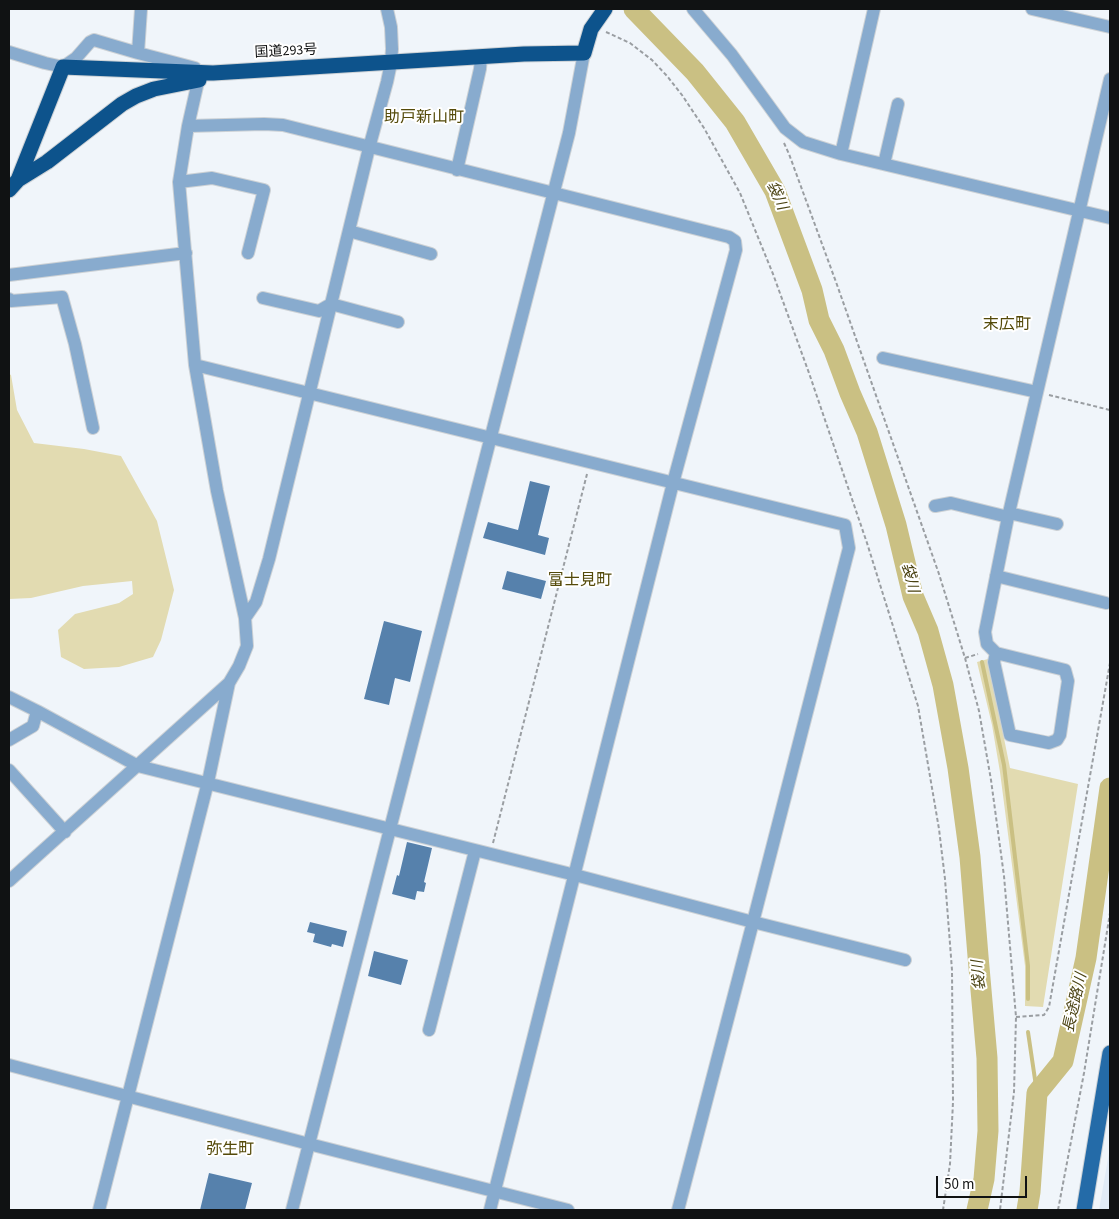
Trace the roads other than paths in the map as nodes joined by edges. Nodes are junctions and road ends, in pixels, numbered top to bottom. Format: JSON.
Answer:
{"nodes":[{"id":1,"x":140,"y":9,"type":"edge"},
{"id":2,"x":387,"y":9,"type":"edge"},
{"id":3,"x":693,"y":9,"type":"edge"},
{"id":4,"x":874,"y":9,"type":"edge"},
{"id":5,"x":1032,"y":9,"type":"edge"},
{"id":6,"x":602,"y":12,"type":"edge"},
{"id":7,"x":1110,"y":27,"type":"edge"},
{"id":8,"x":9,"y":52,"type":"edge"},
{"id":9,"x":138,"y":53,"type":"junction"},
{"id":10,"x":584,"y":53,"type":"junction"},
{"id":11,"x":481,"y":57,"type":"junction"},
{"id":12,"x":392,"y":62,"type":"junction"},
{"id":13,"x":62,"y":66,"type":"junction"},
{"id":14,"x":204,"y":75,"type":"junction"},
{"id":15,"x":1110,"y":79,"type":"edge"},
{"id":16,"x":898,"y":104,"type":"dead end"},
{"id":17,"x":188,"y":126,"type":"junction"},
{"id":18,"x":369,"y":148,"type":"junction"},
{"id":19,"x":841,"y":154,"type":"junction"},
{"id":20,"x":884,"y":164,"type":"junction"},
{"id":21,"x":457,"y":170,"type":"junction"},
{"id":22,"x":180,"y":182,"type":"junction"},
{"id":23,"x":14,"y":185,"type":"edge"},
{"id":24,"x":552,"y":194,"type":"junction"},
{"id":25,"x":1079,"y":210,"type":"junction"},
{"id":26,"x":1110,"y":218,"type":"edge"},
{"id":27,"x":349,"y":230,"type":"junction"},
{"id":28,"x":186,"y":252,"type":"junction"},
{"id":29,"x":248,"y":253,"type":"dead end"},
{"id":30,"x":431,"y":254,"type":"dead end"},
{"id":31,"x":9,"y":275,"type":"edge"},
{"id":32,"x":263,"y":298,"type":"dead end"},
{"id":33,"x":9,"y":299,"type":"edge"},
{"id":34,"x":331,"y":304,"type":"junction"},
{"id":35,"x":398,"y":322,"type":"dead end"},
{"id":36,"x":884,"y":358,"type":"dead end"},
{"id":37,"x":195,"y":365,"type":"junction"},
{"id":38,"x":1037,"y":392,"type":"junction"},
{"id":39,"x":309,"y":394,"type":"junction"},
{"id":40,"x":93,"y":428,"type":"dead end"},
{"id":41,"x":490,"y":437,"type":"junction"},
{"id":42,"x":674,"y":483,"type":"junction"},
{"id":43,"x":935,"y":506,"type":"dead end"},
{"id":44,"x":1008,"y":515,"type":"junction"},
{"id":45,"x":1056,"y":524,"type":"dead end"},
{"id":46,"x":996,"y":576,"type":"junction"},
{"id":47,"x":1106,"y":602,"type":"dead end"},
{"id":48,"x":245,"y":618,"type":"junction"},
{"id":49,"x":996,"y":653,"type":"junction"},
{"id":50,"x":228,"y":683,"type":"junction"},
{"id":51,"x":9,"y":697,"type":"edge"},
{"id":52,"x":37,"y":711,"type":"junction"},
{"id":53,"x":9,"y":740,"type":"edge"},
{"id":54,"x":138,"y":766,"type":"junction"},
{"id":55,"x":9,"y":770,"type":"edge"},
{"id":56,"x":208,"y":782,"type":"junction"},
{"id":57,"x":390,"y":829,"type":"junction"},
{"id":58,"x":64,"y":832,"type":"junction"},
{"id":59,"x":475,"y":851,"type":"junction"},
{"id":60,"x":575,"y":875,"type":"junction"},
{"id":61,"x":9,"y":881,"type":"edge"},
{"id":62,"x":753,"y":922,"type":"junction"},
{"id":63,"x":904,"y":960,"type":"dead end"},
{"id":64,"x":429,"y":1030,"type":"dead end"},
{"id":65,"x":1110,"y":1053,"type":"edge"},
{"id":66,"x":9,"y":1065,"type":"edge"},
{"id":67,"x":128,"y":1096,"type":"junction"},
{"id":68,"x":309,"y":1144,"type":"junction"},
{"id":69,"x":494,"y":1191,"type":"junction"},
{"id":70,"x":99,"y":1210,"type":"edge"},
{"id":71,"x":292,"y":1210,"type":"edge"},
{"id":72,"x":490,"y":1210,"type":"edge"},
{"id":73,"x":568,"y":1210,"type":"edge"},
{"id":74,"x":678,"y":1210,"type":"edge"},
{"id":75,"x":1084,"y":1210,"type":"edge"}],
"edges":[{"from":1,"to":9,"type":"street"},
{"from":2,"to":12,"type":"street"},
{"from":3,"to":19,"type":"street"},
{"from":4,"to":19,"type":"street"},
{"from":5,"to":7,"type":"street"},
{"from":6,"to":10,"type":"highway"},
{"from":8,"to":13,"type":"street"},
{"from":9,"to":13,"type":"street"},
{"from":9,"to":14,"type":"street"},
{"from":10,"to":11,"type":"highway","name":"国道293号"},
{"from":10,"to":24,"type":"street"},
{"from":11,"to":12,"type":"highway","name":"国道293号"},
{"from":11,"to":21,"type":"street"},
{"from":12,"to":14,"type":"highway","name":"国道293号"},
{"from":12,"to":18,"type":"street"},
{"from":13,"to":14,"type":"highway","name":"国道293号"},
{"from":13,"to":23,"type":"highway","name":"国道293号"},
{"from":14,"to":17,"type":"street"},
{"from":14,"to":23,"type":"highway","name":"国道293号"},
{"from":15,"to":25,"type":"street"},
{"from":16,"to":20,"type":"street"},
{"from":17,"to":18,"type":"street"},
{"from":17,"to":22,"type":"street"},
{"from":18,"to":21,"type":"street"},
{"from":18,"to":27,"type":"street"},
{"from":19,"to":20,"type":"street"},
{"from":20,"to":25,"type":"street"},
{"from":21,"to":24,"type":"street"},
{"from":22,"to":28,"type":"street"},
{"from":22,"to":29,"type":"street"},
{"from":24,"to":41,"type":"street"},
{"from":24,"to":42,"type":"street"},
{"from":25,"to":26,"type":"street"},
{"from":25,"to":38,"type":"street"},
{"from":27,"to":30,"type":"street"},
{"from":27,"to":34,"type":"street"},
{"from":28,"to":31,"type":"street"},
{"from":28,"to":37,"type":"street"},
{"from":32,"to":34,"type":"street"},
{"from":33,"to":40,"type":"street"},
{"from":34,"to":35,"type":"street"},
{"from":34,"to":39,"type":"street"},
{"from":36,"to":38,"type":"street"},
{"from":37,"to":39,"type":"street"},
{"from":37,"to":48,"type":"street"},
{"from":38,"to":44,"type":"street"},
{"from":39,"to":41,"type":"street"},
{"from":39,"to":48,"type":"street"},
{"from":41,"to":42,"type":"street"},
{"from":41,"to":57,"type":"street"},
{"from":42,"to":60,"type":"street"},
{"from":42,"to":62,"type":"street"},
{"from":43,"to":44,"type":"street"},
{"from":44,"to":45,"type":"street"},
{"from":44,"to":46,"type":"street"},
{"from":46,"to":47,"type":"street"},
{"from":46,"to":49,"type":"street"},
{"from":48,"to":50,"type":"street"},
{"from":49,"to":49,"type":"street"},
{"from":50,"to":54,"type":"street"},
{"from":50,"to":56,"type":"street"},
{"from":51,"to":52,"type":"street"},
{"from":52,"to":53,"type":"street"},
{"from":52,"to":54,"type":"street"},
{"from":54,"to":56,"type":"street"},
{"from":54,"to":58,"type":"street"},
{"from":55,"to":58,"type":"street"},
{"from":56,"to":57,"type":"street"},
{"from":56,"to":67,"type":"street"},
{"from":57,"to":59,"type":"street"},
{"from":57,"to":68,"type":"street"},
{"from":58,"to":61,"type":"street"},
{"from":59,"to":60,"type":"street"},
{"from":59,"to":64,"type":"street"},
{"from":60,"to":62,"type":"street"},
{"from":60,"to":69,"type":"street"},
{"from":62,"to":63,"type":"street"},
{"from":62,"to":74,"type":"street"},
{"from":65,"to":75,"type":"main road"},
{"from":66,"to":67,"type":"street"},
{"from":67,"to":68,"type":"street"},
{"from":67,"to":70,"type":"street"},
{"from":68,"to":69,"type":"street"},
{"from":68,"to":71,"type":"street"},
{"from":69,"to":72,"type":"street"},
{"from":69,"to":73,"type":"street"}]}
